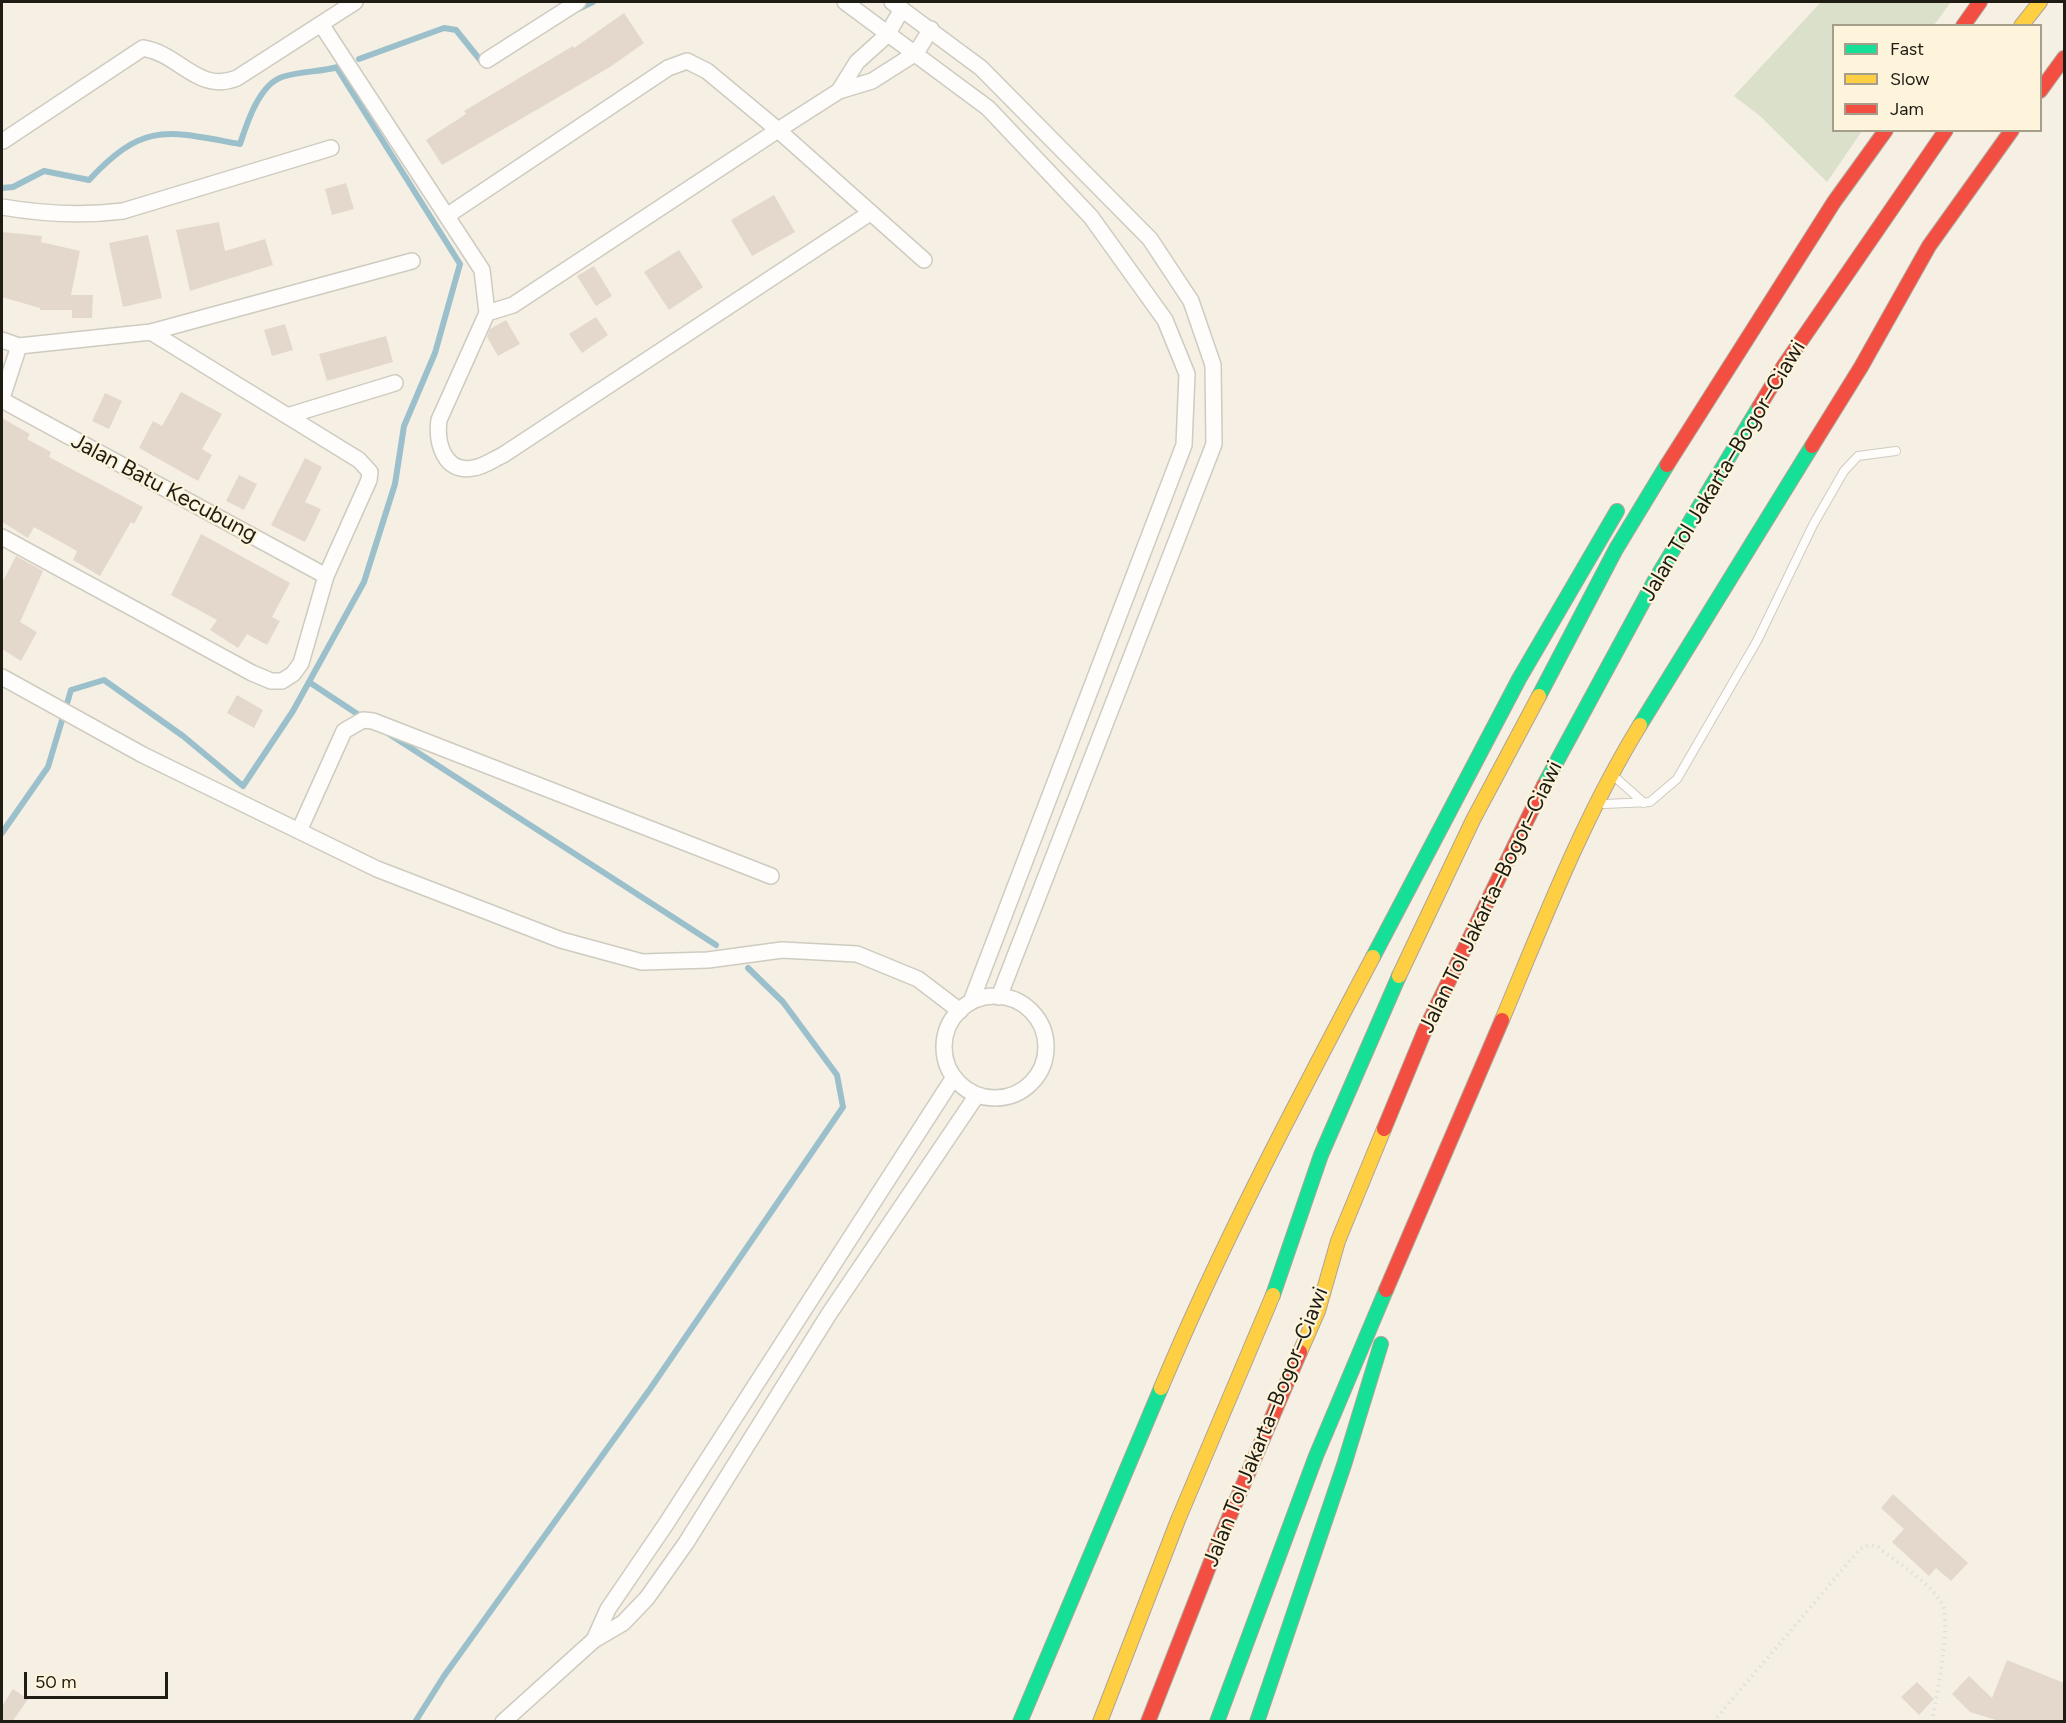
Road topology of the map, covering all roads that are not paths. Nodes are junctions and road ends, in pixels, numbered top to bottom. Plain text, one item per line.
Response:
1 (355, 2) edge
2 (578, 2) edge
3 (845, 2) edge
4 (1980, 2) edge
5 (2040, 2) edge
6 (897, 5) edge
7 (321, 24) junction
8 (1964, 24) edge
9 (2023, 24) edge
10 (931, 29) junction
11 (887, 35) junction
12 (916, 53) junction
13 (2064, 58) edge
14 (487, 60) dead end
15 (2042, 88) edge
16 (839, 91) junction
17 (778, 130) junction
18 (1885, 132) edge
19 (1945, 132) edge
20 (2011, 132) edge
21 (3, 141) dead end
22 (331, 148) dead end
23 (1834, 202) junction
24 (2, 207) edge
25 (870, 213) junction
26 (448, 215) junction
27 (924, 260) dead end
28 (412, 261) dead end
29 (487, 313) junction
30 (150, 332) junction
31 (2, 340) edge
32 (19, 346) junction
33 (1711, 368) dead end
34 (395, 383) dead end
35 (2, 399) edge
36 (287, 416) junction
37 (1896, 451) dead end
38 (1624, 498) dead end
39 (1154, 526) junction
40 (1179, 536) junction
41 (2, 537) edge
42 (326, 576) junction
43 (2, 677) edge
44 (1611, 773) junction
45 (1644, 802) junction
46 (1597, 805) junction
47 (299, 831) junction
48 (771, 876) dead end
49 (999, 997) junction
50 (965, 1007) junction
51 (954, 1077) junction
52 (977, 1095) junction
53 (1399, 1263) junction
54 (594, 1640) junction
55 (503, 1722) edge
56 (1020, 1722) edge
57 (1100, 1722) edge
58 (1148, 1722) edge
59 (1217, 1722) edge
60 (1257, 1722) edge

1 - 7 street
2 - 14 street
3 - 11 street
4 - 8 highway
5 - 9 highway
6 - 10 street
6 - 11 street
7 - 21 street
7 - 26 street
10 - 12 street
10 - 40 street
11 - 12 street
11 - 16 street
12 - 16 street
12 - 39 street
13 - 15 highway
16 - 17 street
17 - 25 street
17 - 26 street
17 - 29 street
18 - 23 highway, Jalan Tol Jakarta–Bogor–Ciawi
19 - 58 highway, Jalan Tol Jakarta–Bogor–Ciawi
20 - 44 highway
22 - 24 street
23 - 33 highway
23 - 57 highway, Jalan Tol Jakarta–Bogor–Ciawi
25 - 27 street
25 - 29 street
26 - 29 street
28 - 30 street
30 - 32 street
30 - 36 street
31 - 32 street
32 - 35 street
34 - 36 street
35 - 42 street, Jalan Batu Kecubung
36 - 42 street
37 - 45 lane
38 - 56 highway
39 - 40 street
39 - 50 street
40 - 49 street
41 - 42 street
43 - 47 street
44 - 45 lane
44 - 46 highway
45 - 46 lane
46 - 53 highway
47 - 48 street
47 - 50 street
49 - 50 street
49 - 52 street
50 - 51 street
51 - 52 street
51 - 54 street
52 - 54 street
53 - 59 highway
53 - 60 highway
54 - 55 street

